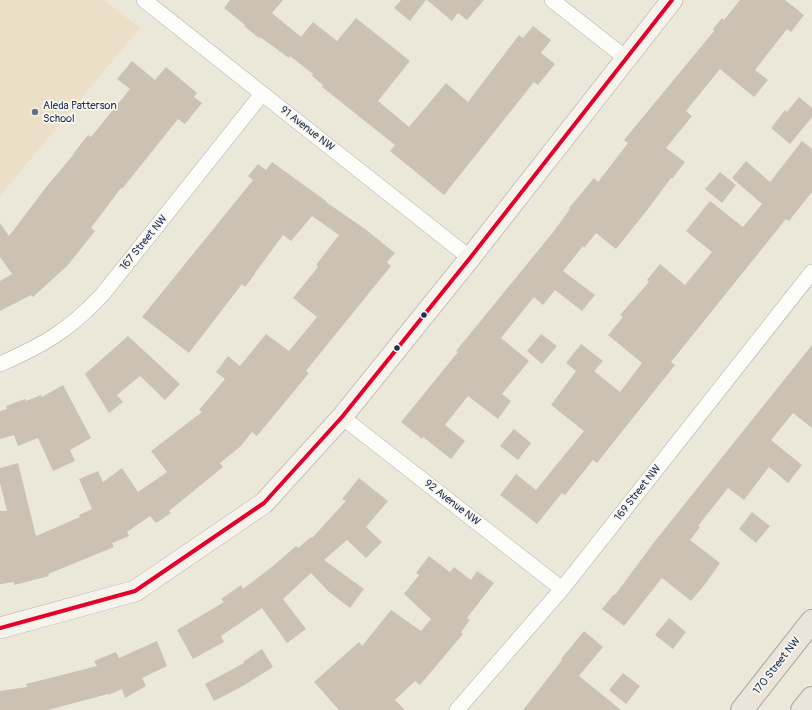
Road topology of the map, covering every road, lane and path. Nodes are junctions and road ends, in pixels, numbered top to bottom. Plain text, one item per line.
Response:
1 (144, 0) edge
2 (552, 0) edge
3 (672, 0) edge
4 (627, 59) junction
5 (262, 94) junction
6 (470, 258) junction
7 (812, 272) edge
8 (0, 364) edge
9 (342, 417) junction
10 (562, 589) junction
11 (812, 622) edge
12 (0, 628) edge
13 (812, 698) edge
14 (457, 710) edge
15 (742, 710) edge
16 (802, 710) edge

1 - 5 street, 91 Avenue NW
2 - 4 street
3 - 4 street
4 - 6 street
5 - 6 street, 91 Avenue NW
5 - 8 street, 167 Street NW
6 - 9 street
7 - 10 street, 169 Street NW
9 - 10 street, 92 Avenue NW
9 - 12 street
10 - 14 street, 169 Street NW
11 - 15 main road, 170 Street NW
13 - 16 main road

